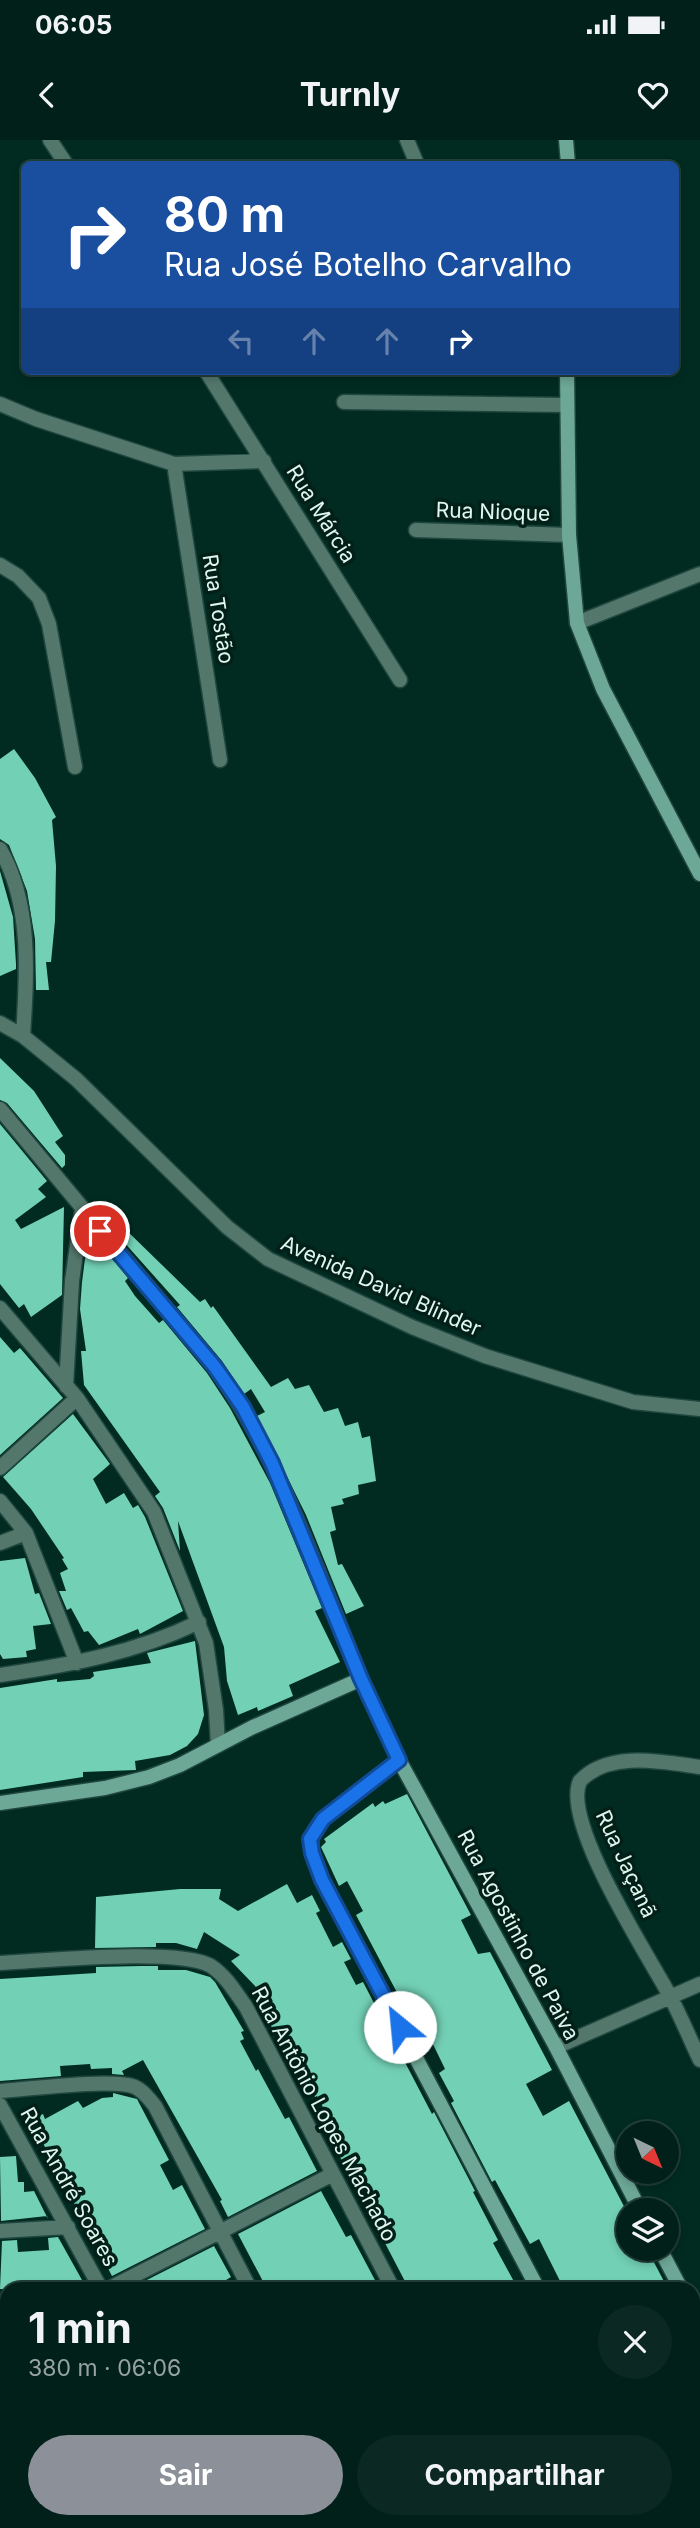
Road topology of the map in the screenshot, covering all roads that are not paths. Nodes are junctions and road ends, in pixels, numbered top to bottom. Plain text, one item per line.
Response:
1 (50, 140) edge
2 (407, 140) edge
3 (566, 140) edge
4 (64, 161) edge
5 (416, 161) edge
6 (568, 161) edge
7 (209, 375) edge
8 (567, 375) edge
9 (344, 402) dead end
10 (0, 404) edge
11 (566, 405) junction
12 (264, 461) junction
13 (174, 464) junction
14 (416, 530) dead end
15 (569, 535) junction
16 (0, 565) edge
17 (700, 574) edge
18 (577, 623) junction
19 (400, 680) dead end
20 (220, 760) dead end
21 (75, 767) dead end
22 (0, 849) edge
23 (700, 874) edge
24 (0, 1023) edge
25 (23, 1036) junction
26 (0, 1109) edge
27 (82, 1210) junction
28 (0, 1308) edge
29 (66, 1386) junction
30 (77, 1398) junction
31 (700, 1409) edge
32 (0, 1468) edge
33 (0, 1501) edge
34 (26, 1533) junction
35 (0, 1543) edge
36 (200, 1622) junction
37 (77, 1664) junction
38 (0, 1675) edge
39 (361, 1679) junction
40 (218, 1745) junction
41 (399, 1760) junction
42 (700, 1767) edge
43 (0, 1803) edge
44 (0, 1963) edge
45 (700, 1984) edge
46 (672, 1998) junction
47 (556, 2047) junction
48 (700, 2060) edge
49 (0, 2091) edge
50 (0, 2105) edge
51 (333, 2174) junction
52 (634, 2198) edge
53 (68, 2227) junction
54 (0, 2231) edge
55 (220, 2231) junction
56 (666, 2261) edge
57 (97, 2282) edge
58 (122, 2282) edge
59 (246, 2282) edge
60 (389, 2282) edge
61 (534, 2282) edge
62 (677, 2282) edge

1 - 4 street
2 - 5 street
3 - 6 main road
7 - 12 street, Rua Márcia
8 - 11 main road
9 - 11 street
10 - 13 street
11 - 15 main road
12 - 13 street
12 - 19 street, Rua Márcia
13 - 20 street, Rua Tostão
14 - 15 street, Rua Nioque
15 - 18 main road
16 - 21 street
17 - 18 street
18 - 23 main road
22 - 25 street
24 - 25 street, Avenida David Blinder
25 - 31 street, Avenida David Blinder
26 - 27 street
27 - 29 street
27 - 39 street
28 - 29 street
29 - 30 street
30 - 32 street
30 - 36 street
33 - 34 street
34 - 35 street
34 - 37 street
36 - 37 street
36 - 40 street
37 - 38 street
39 - 40 main road
39 - 41 main road, Rua Agostinho de Paiva
40 - 43 main road
41 - 47 main road, Rua Agostinho de Paiva
41 - 61 main road
42 - 46 street, Rua Jaçanã
44 - 51 street, Rua Antônio Lopes Machado
45 - 46 street
46 - 47 street
46 - 48 street, Rua Jaçanã
47 - 52 main road, Rua Agostinho de Paiva
49 - 55 street
50 - 53 street, Rua André Soares
51 - 55 street
51 - 60 street, Rua Antônio Lopes Machado
53 - 54 street
53 - 57 street, Rua André Soares
55 - 58 street
55 - 59 street
56 - 62 main road

